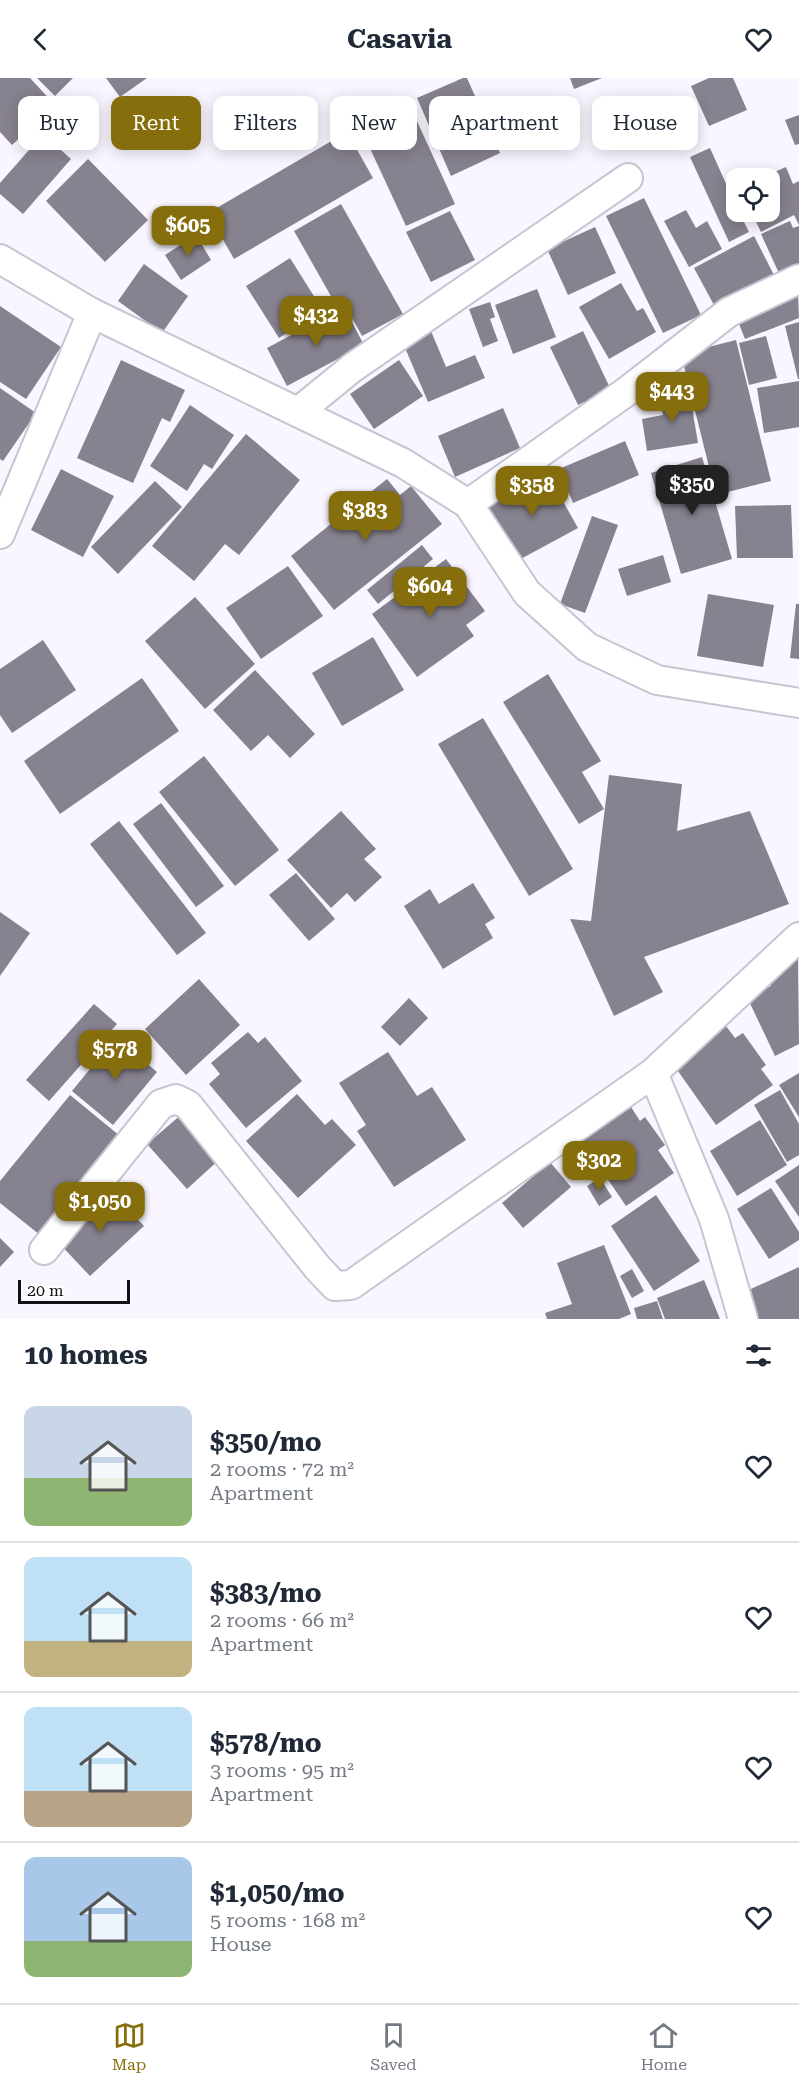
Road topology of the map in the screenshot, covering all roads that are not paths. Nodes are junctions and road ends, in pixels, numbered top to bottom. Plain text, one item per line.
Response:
1 (628, 178) dead end
2 (0, 260) edge
3 (799, 279) edge
4 (92, 313) junction
5 (298, 412) junction
6 (468, 504) junction
7 (0, 534) edge
8 (799, 703) edge
9 (799, 937) edge
10 (652, 1073) junction
11 (44, 1250) dead end
12 (743, 1319) edge

1 - 5 street
2 - 4 street
3 - 6 street
4 - 5 street
4 - 7 street
5 - 6 street
6 - 8 street
9 - 10 street
10 - 11 street
10 - 12 street

